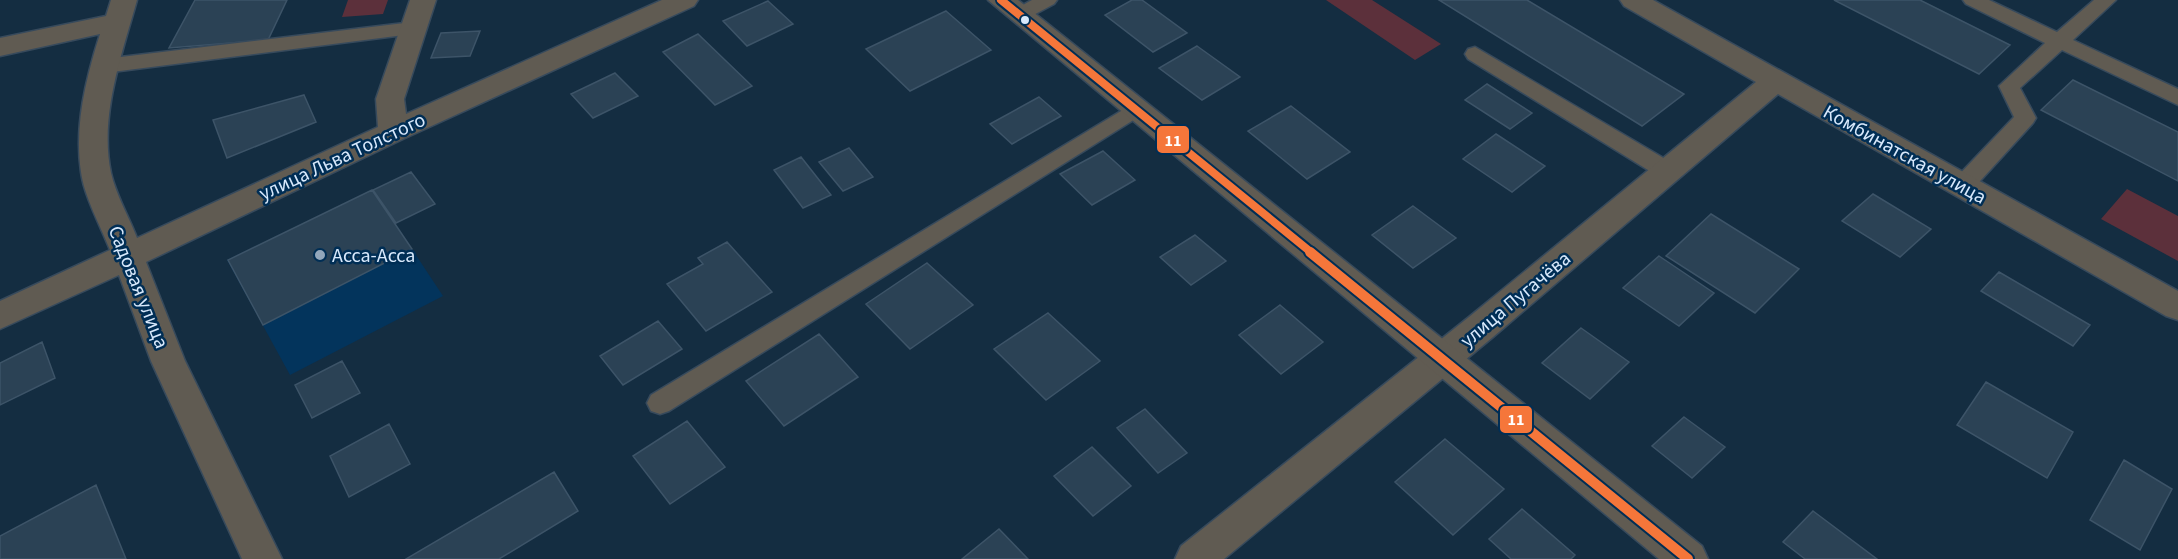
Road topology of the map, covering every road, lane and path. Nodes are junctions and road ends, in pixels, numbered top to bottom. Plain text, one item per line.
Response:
1 (423, 0) edge
2 (685, 0) edge
3 (1633, 0) edge
4 (1973, 0) edge
5 (2106, 0) edge
6 (1022, 5) edge
7 (120, 11) edge
8 (412, 28) junction
9 (2061, 42) junction
10 (0, 47) edge
11 (1475, 54) dead end
12 (104, 66) junction
13 (1776, 81) junction
14 (2178, 98) edge
15 (1136, 109) junction
16 (393, 132) junction
17 (1668, 172) junction
18 (1962, 186) junction
19 (128, 256) junction
20 (2178, 307) edge
21 (0, 316) edge
22 (1441, 360) junction
23 (660, 403) dead end
24 (262, 559) edge
25 (1195, 559) edge
26 (1688, 559) edge

1 - 8 street
2 - 16 street, улица Льва Толстого
3 - 13 street, Комбинатская улица
4 - 9 lane
5 - 9 lane
6 - 15 street
7 - 10 street
7 - 12 street, Садовая улица
8 - 12 lane
8 - 16 street
9 - 14 lane
9 - 18 lane
11 - 17 lane
12 - 19 street, Садовая улица
13 - 17 street, улица Пугачёва
13 - 18 street, Комбинатская улица
15 - 22 street
15 - 23 lane
16 - 19 street, улица Льва Толстого
17 - 22 street, улица Пугачёва
18 - 20 street, Комбинатская улица
19 - 21 street, улица Льва Толстого
19 - 24 street, Садовая улица
22 - 25 street, улица Пугачёва
22 - 26 street

